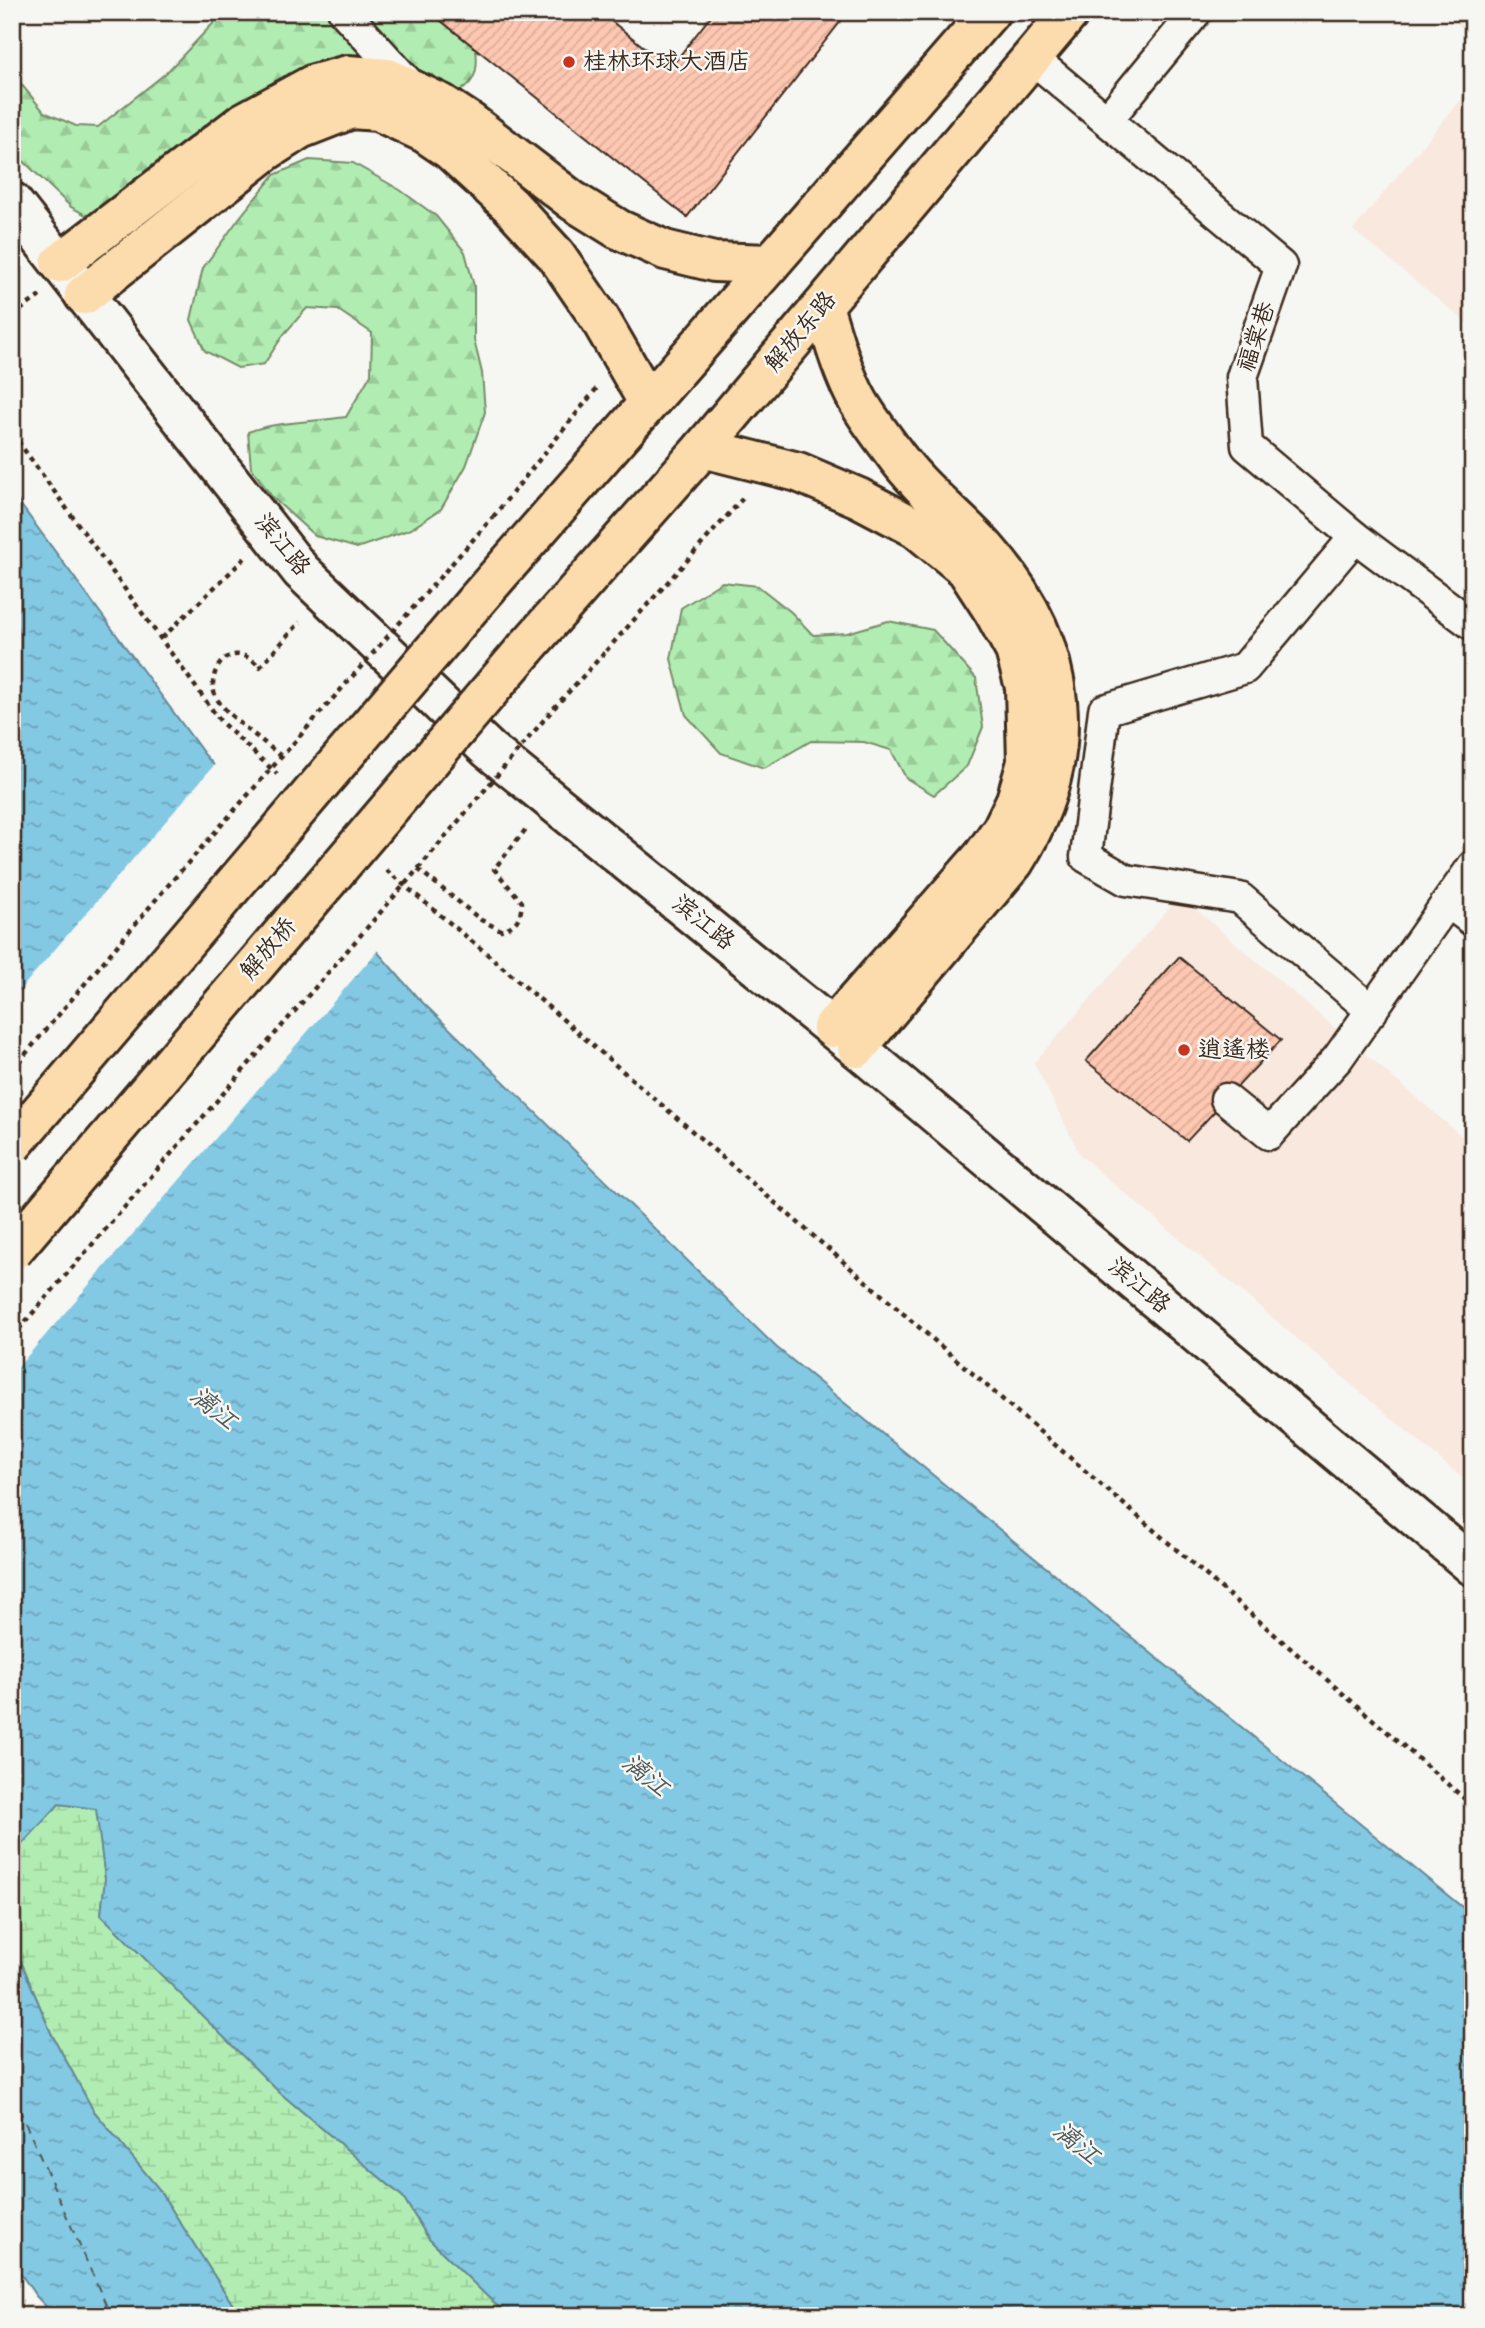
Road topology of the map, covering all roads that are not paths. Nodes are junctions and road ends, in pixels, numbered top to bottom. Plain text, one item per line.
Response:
1 (344, 12) edge
2 (990, 12) edge
3 (1070, 12) edge
4 (1196, 12) edge
5 (1032, 58) junction
6 (415, 90) junction
7 (1107, 120) junction
8 (12, 202) edge
9 (60, 263) junction
10 (770, 264) junction
11 (84, 295) junction
12 (823, 306) junction
13 (648, 402) junction
14 (702, 448) junction
15 (1355, 537) junction
16 (1473, 625) edge
17 (526, 648) joint
18 (1473, 866) edge
19 (1372, 1011) junction
20 (844, 1038) junction
21 (1226, 1099) dead end
22 (12, 1145) edge
23 (12, 1251) edge
24 (1473, 1566) edge

1 - 6 street
2 - 10 main road
3 - 5 main road, 解放东路
4 - 7 street
5 - 7 street, 福棠巷
5 - 12 main road, 解放东路
6 - 9 main road
6 - 10 main road
7 - 15 street, 福棠巷
8 - 9 main road, 滨江路
9 - 11 main road, 滨江路
10 - 13 main road
11 - 13 main road
11 - 20 main road, 滨江路
12 - 14 main road, 解放东路
12 - 20 main road
13 - 22 main road, bridge
14 - 17 main road, 解放东路
14 - 20 main road
15 - 16 street, 福棠巷
15 - 19 street
17 - 23 main road, 解放桥, bridge
18 - 19 street
19 - 21 street
20 - 24 main road, 滨江路

